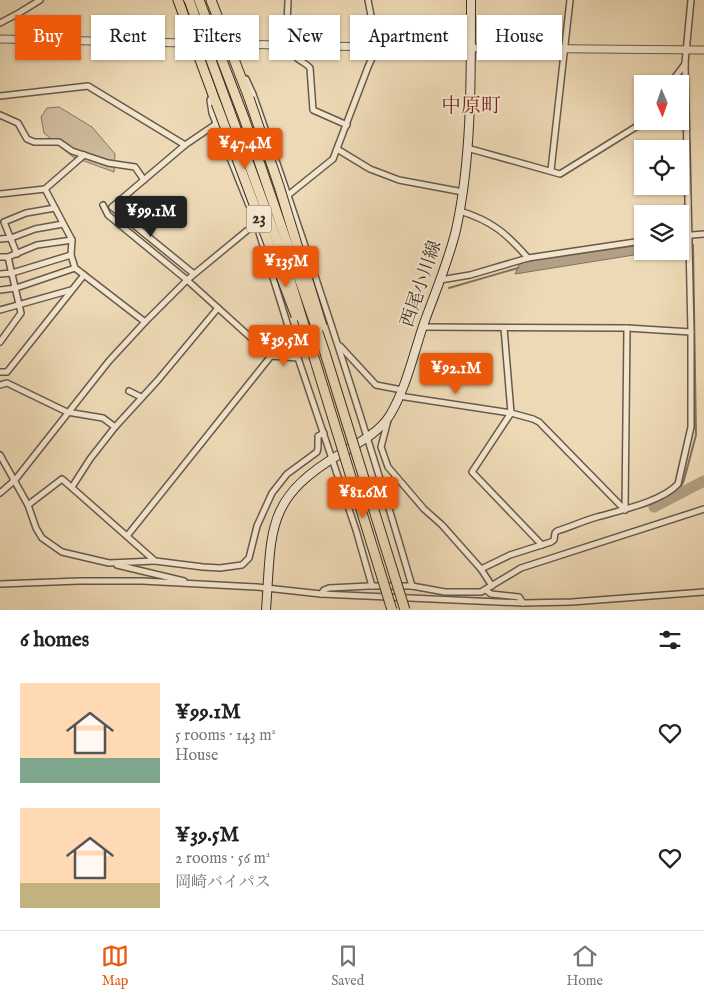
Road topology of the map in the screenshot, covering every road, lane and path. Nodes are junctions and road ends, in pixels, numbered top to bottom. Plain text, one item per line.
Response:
1 (40, 0) edge
2 (174, 0) edge
3 (179, 0) edge
4 (189, 0) edge
5 (199, 0) edge
6 (211, 0) edge
7 (288, 0) edge
8 (368, 0) edge
9 (471, 0) edge
10 (570, 0) edge
11 (692, 0) edge
12 (181, 15) edge
13 (184, 15) edge
14 (217, 15) edge
15 (288, 15) edge
16 (371, 15) edge
17 (0, 22) edge
18 (0, 39) edge
19 (175, 42) edge
20 (467, 48) edge
21 (471, 48) junction
22 (687, 49) junction
23 (564, 50) junction
24 (704, 50) edge
25 (201, 60) edge
26 (234, 60) edge
27 (299, 60) edge
28 (371, 60) edge
29 (685, 63) junction
30 (237, 67) junction
31 (676, 75) edge
32 (213, 92) junction
33 (0, 96) edge
34 (0, 115) edge
35 (216, 124) junction
36 (347, 125) junction
37 (634, 129) edge
38 (186, 145) junction
39 (467, 148) junction
40 (338, 149) junction
41 (84, 155) junction
42 (551, 170) junction
43 (144, 180) junction
44 (45, 189) junction
45 (463, 192) junction
46 (0, 194) edge
47 (288, 195) junction
48 (103, 205) dead end
49 (688, 205) edge
50 (55, 208) junction
51 (460, 211) junction
52 (256, 223) junction
53 (63, 224) junction
54 (704, 234) edge
55 (689, 235) joint
56 (11, 238) junction
57 (0, 239) edge
58 (72, 240) junction
59 (634, 242) edge
60 (17, 254) junction
61 (71, 255) junction
62 (0, 257) edge
63 (8, 257) junction
64 (528, 258) junction
65 (74, 268) junction
66 (12, 273) junction
67 (0, 274) edge
68 (194, 274) junction
69 (84, 275) junction
70 (187, 280) junction
71 (440, 280) junction
72 (16, 288) junction
73 (0, 290) edge
74 (72, 290) junction
75 (20, 304) junction
76 (218, 308) junction
77 (0, 310) edge
78 (145, 322) junction
79 (423, 327) junction
80 (504, 328) junction
81 (627, 328) junction
82 (691, 332) junction
83 (307, 333) junction
84 (0, 342) edge
85 (338, 344) junction
86 (325, 353) junction
87 (271, 356) junction
88 (298, 358) junction
89 (0, 372) edge
90 (0, 385) edge
91 (129, 391) dead end
92 (401, 393) junction
93 (141, 397) junction
94 (68, 412) junction
95 (511, 413) junction
96 (388, 418) junction
97 (115, 427) junction
98 (324, 433) junction
99 (367, 438) junction
100 (0, 455) edge
101 (333, 458) junction
102 (15, 480) junction
103 (72, 488) junction
104 (0, 493) edge
105 (28, 505) junction
106 (704, 509) edge
107 (624, 510) junction
108 (127, 536) junction
109 (542, 545) junction
110 (155, 561) junction
111 (109, 563) junction
112 (481, 569) junction
113 (0, 584) edge
114 (196, 584) junction
115 (372, 586) junction
116 (412, 586) junction
117 (492, 586) junction
118 (268, 590) junction
119 (486, 590) junction
120 (704, 592) edge
121 (321, 594) junction
122 (523, 603) junction
123 (266, 610) edge
124 (392, 610) edge
125 (405, 610) edge

1 - 17 street
2 - 12 street
3 - 13 highway, 23
4 - 83 highway, 23, bridge
5 - 86 highway, 23, bridge
6 - 14 highway, 23
7 - 15 street
8 - 16 street
9 - 21 main road, 西尾小川線
10 - 23 street
11 - 22 street
18 - 19 street
20 - 21 street
21 - 23 street
21 - 39 main road, 西尾小川線
22 - 23 street
22 - 24 street
22 - 29 street
23 - 42 street
25 - 32 highway, 23
26 - 30 highway, 23
27 - 36 street
28 - 36 street
29 - 31 street
29 - 49 street
30 - 47 street
30 - 86 highway, 23, bridge
32 - 35 street
32 - 83 highway, 23, bridge
33 - 38 street
34 - 41 street
35 - 38 street
35 - 52 street
36 - 40 street
37 - 42 street
38 - 43 street
39 - 42 street
39 - 45 main road, 西尾小川線
40 - 45 street
40 - 47 street
41 - 43 street
41 - 44 street
43 - 68 street
44 - 46 street
44 - 50 street
45 - 51 main road, 西尾小川線
47 - 52 street
47 - 85 street
48 - 70 street
50 - 53 street
50 - 56 street
51 - 64 street
51 - 71 main road, 西尾小川線
52 - 68 street
52 - 88 street
53 - 56 street
53 - 58 street
54 - 55 street
55 - 82 street
56 - 57 street
56 - 60 street
58 - 60 street
58 - 61 street
59 - 64 street
60 - 63 street
61 - 65 street
61 - 66 street
62 - 63 street
63 - 66 street
64 - 71 street
65 - 69 street
65 - 72 street
66 - 67 street
66 - 72 street
68 - 70 street
69 - 74 street
69 - 78 street
70 - 76 street
70 - 78 street
71 - 79 main road, 西尾小川線
72 - 73 street
72 - 75 street
74 - 75 street
74 - 89 street
75 - 77 street
75 - 84 street
76 - 87 street
76 - 93 street
78 - 94 street
79 - 80 street
79 - 92 main road, 西尾小川線
80 - 81 street
80 - 95 street
81 - 82 street
81 - 107 street
82 - 107 street
83 - 124 highway, 23, bridge
85 - 92 street
85 - 99 street
86 - 125 highway, 23, bridge
87 - 88 street
87 - 108 street
88 - 98 street
90 - 94 street
91 - 93 street
92 - 95 street
92 - 96 main road, 西尾小川線
93 - 97 street
94 - 97 street
94 - 102 street
95 - 107 street
95 - 109 street
96 - 99 main road, 西尾小川線
96 - 112 street
97 - 103 street
98 - 101 street
98 - 110 street
99 - 101 main road, 西尾小川線
99 - 116 street
100 - 102 street
101 - 115 street
101 - 118 main road, 西尾小川線
102 - 104 street
102 - 105 street
103 - 105 street
103 - 108 street
105 - 111 street
106 - 117 street
107 - 109 street
108 - 110 street
109 - 112 street
110 - 111 street
111 - 114 street
112 - 117 street
113 - 114 street
114 - 118 street
115 - 116 street
115 - 121 street
116 - 119 street
117 - 119 street
118 - 121 street
118 - 123 main road, 西尾小川線
119 - 122 street
120 - 122 street
121 - 122 street

